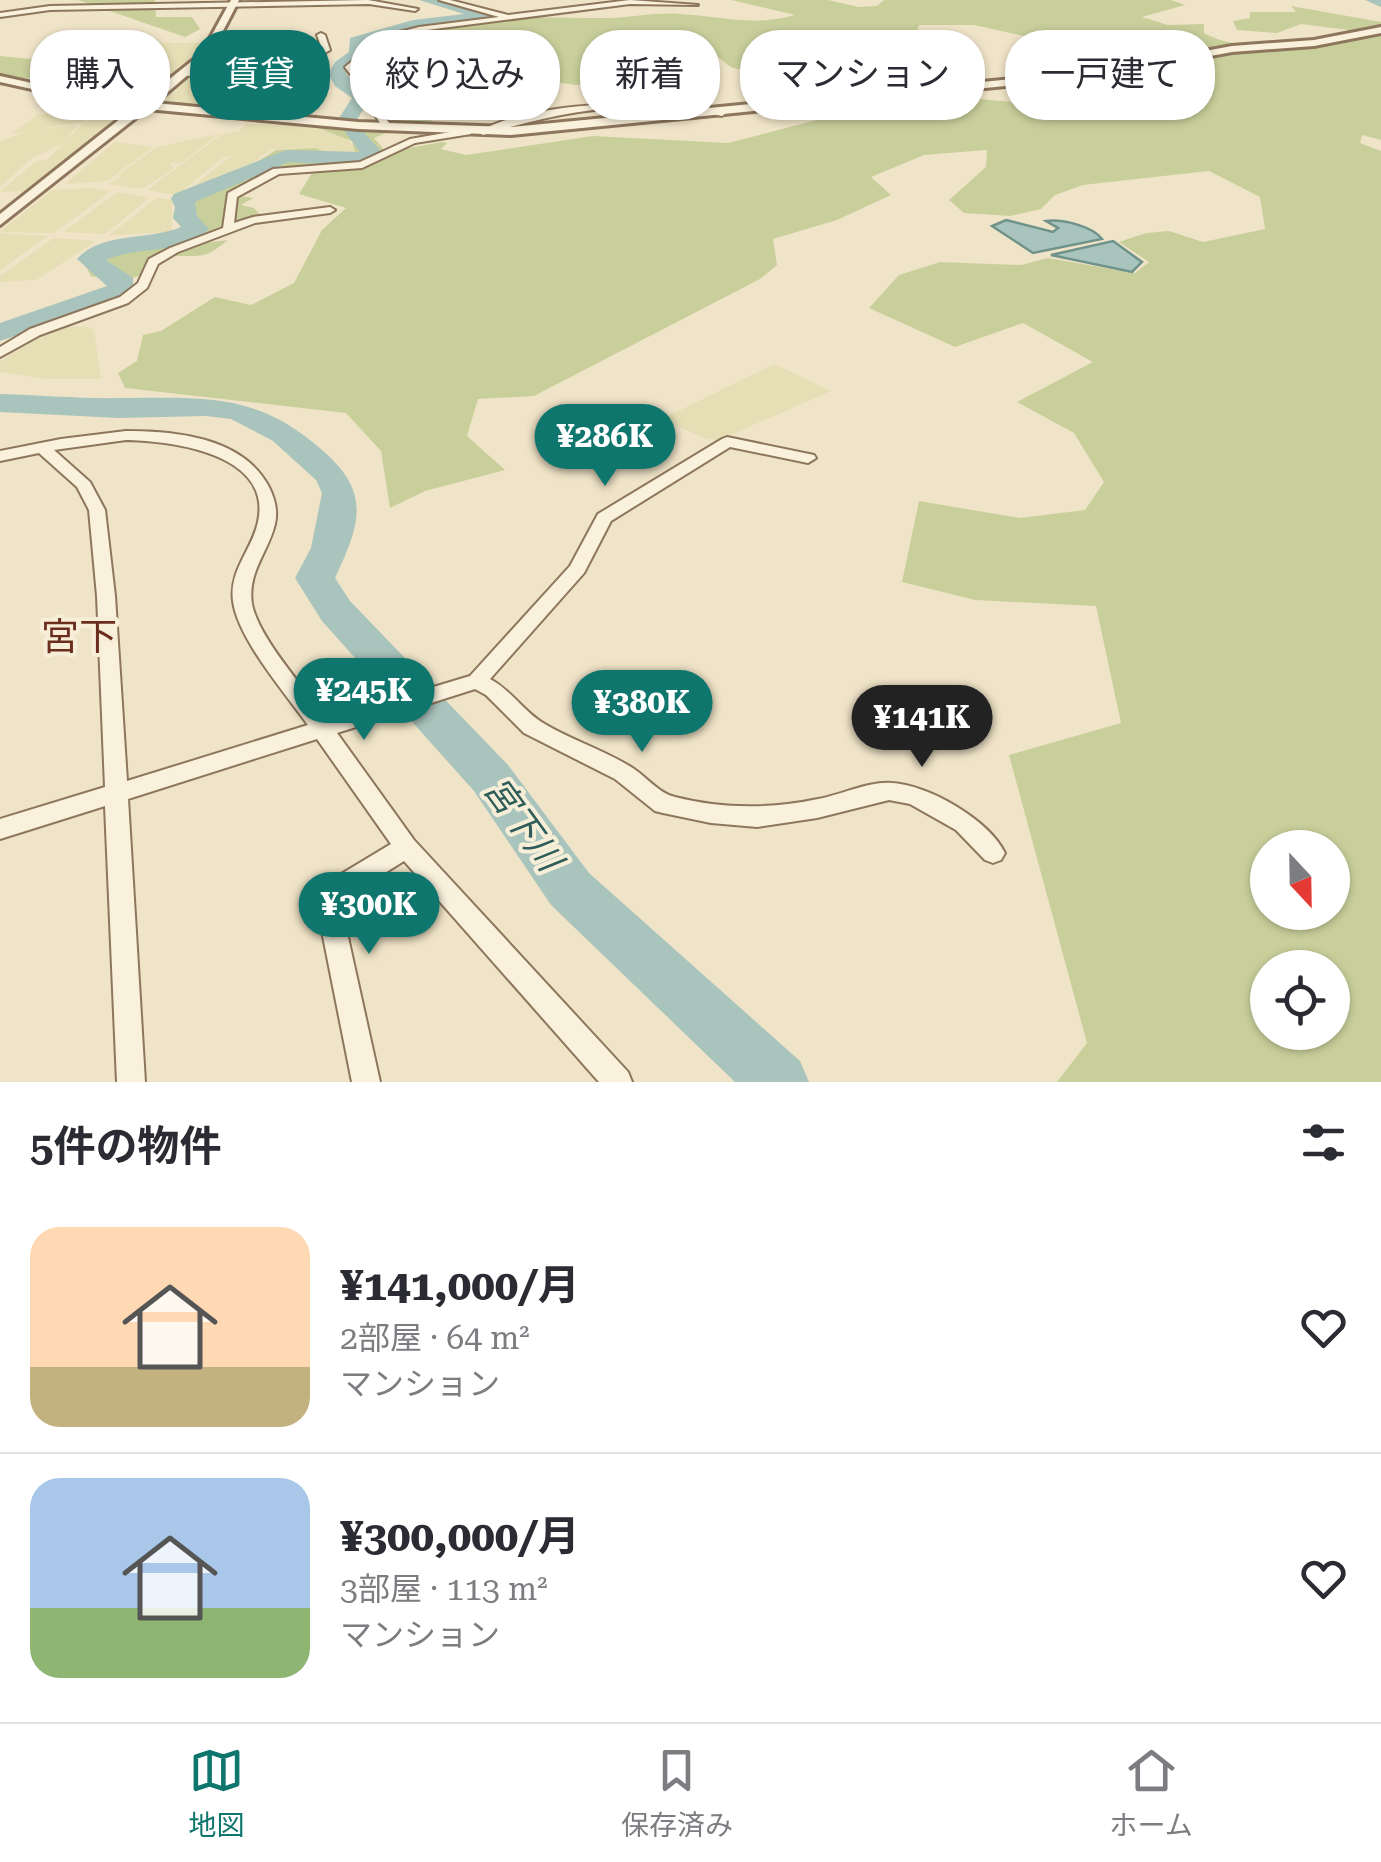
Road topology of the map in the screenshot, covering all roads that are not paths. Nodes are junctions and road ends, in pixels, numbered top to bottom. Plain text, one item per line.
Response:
1 (442, 0) edge
2 (630, 1) edge
3 (232, 3) edge
4 (695, 5) dead end
5 (414, 9) dead end
6 (0, 16) edge
7 (505, 16) junction
8 (435, 28) junction
9 (432, 30) edge
10 (1381, 30) edge
11 (185, 74) junction
12 (190, 74) edge
13 (0, 79) edge
14 (30, 81) edge
15 (170, 86) edge
16 (170, 106) edge
17 (128, 120) edge
18 (392, 127) junction
19 (468, 132) junction
20 (413, 141) junction
21 (330, 210) dead end
22 (0, 221) edge
23 (228, 227) junction
24 (0, 353) edge
25 (42, 448) junction
26 (0, 456) edge
27 (808, 458) dead end
28 (468, 684) junction
29 (324, 729) junction
30 (117, 792) junction
31 (0, 829) edge
32 (406, 847) junction
33 (993, 853) dead end
34 (131, 1082) edge
35 (366, 1082) edge
36 (618, 1082) edge

1 - 7 street
2 - 4 street
2 - 7 street
3 - 5 street
3 - 6 street
3 - 11 street
7 - 8 street
8 - 9 street
8 - 18 street
10 - 19 street
11 - 12 street
11 - 15 street
13 - 14 street
16 - 18 street
17 - 22 street
18 - 19 street
18 - 20 street
19 - 20 street
20 - 23 street
21 - 23 street
23 - 24 street
25 - 26 street
25 - 29 street
25 - 30 street
27 - 28 street
28 - 29 street
28 - 33 street
29 - 30 street
29 - 32 street
30 - 31 street
30 - 34 street
32 - 35 street
32 - 36 street

